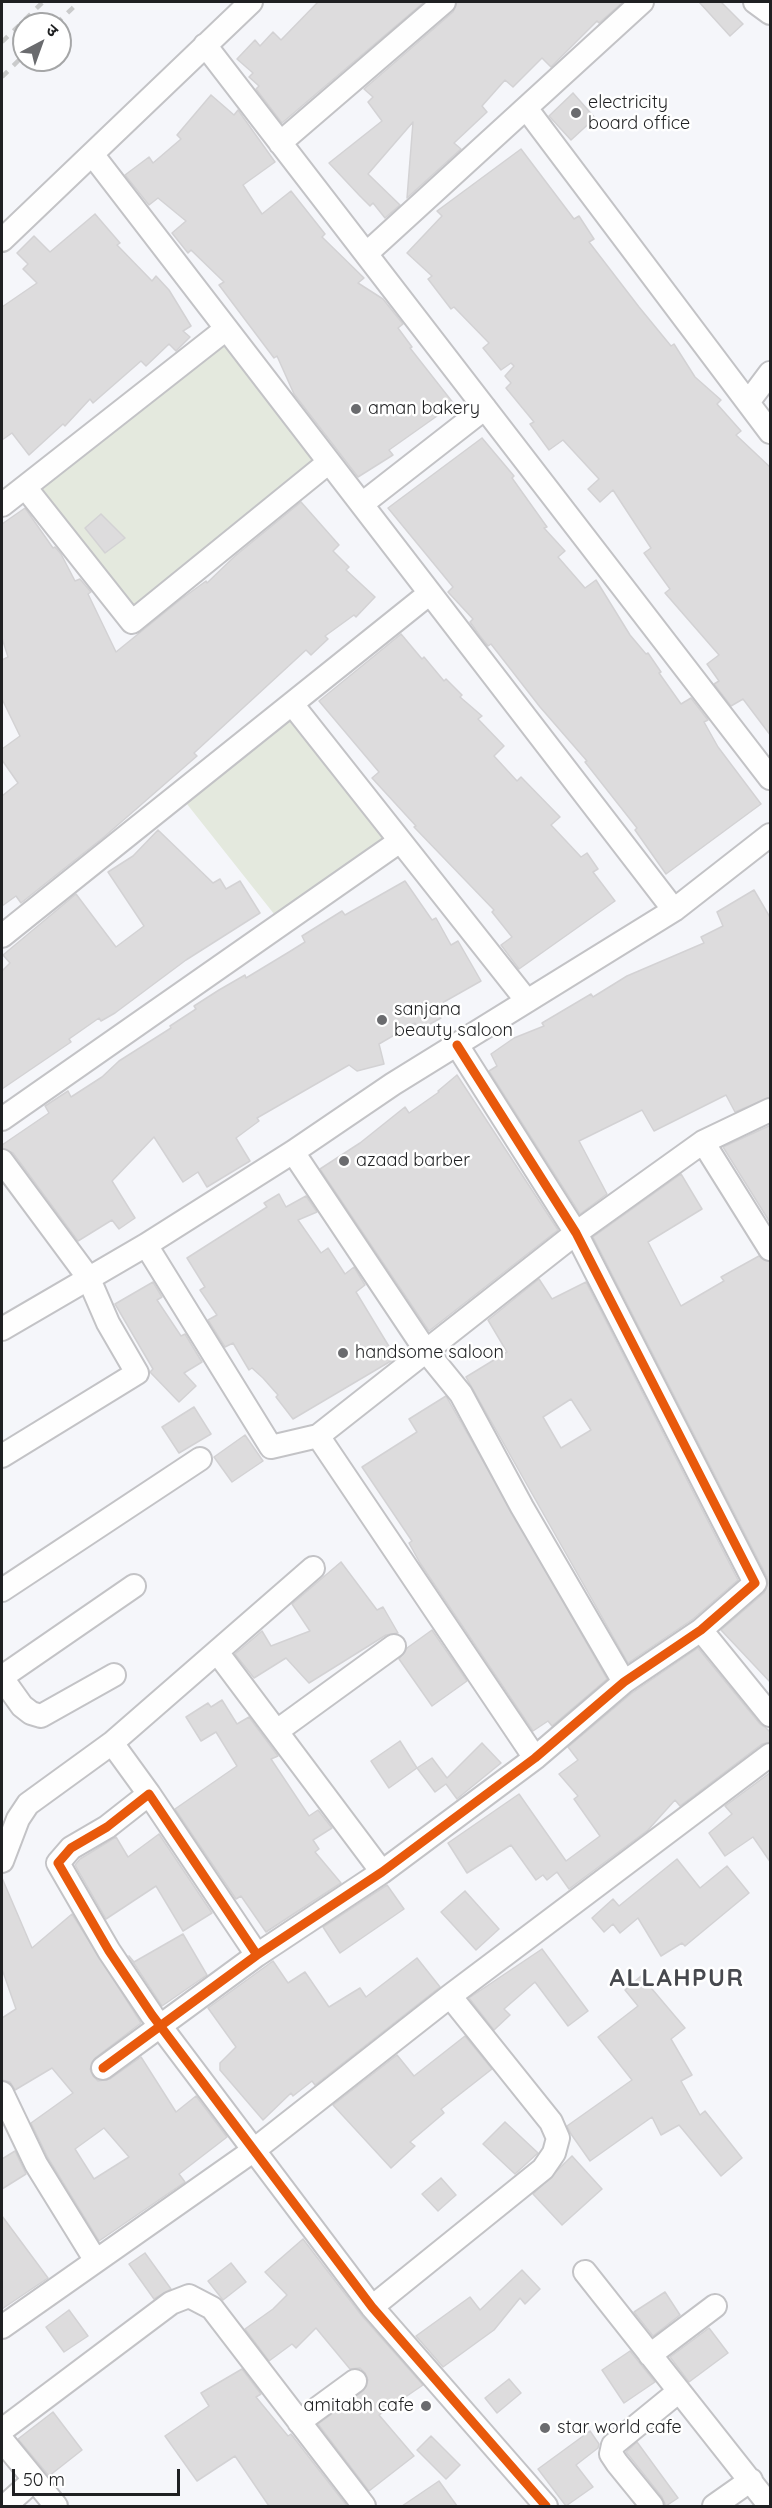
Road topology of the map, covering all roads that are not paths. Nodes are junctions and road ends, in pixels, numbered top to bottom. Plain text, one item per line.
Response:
1 (251, 2) edge
2 (444, 2) edge
3 (642, 2) edge
4 (755, 2) edge
5 (771, 14) edge
6 (205, 45) junction
7 (526, 108) junction
8 (280, 143) junction
9 (92, 154) junction
10 (2, 240) edge
11 (366, 254) junction
12 (226, 329) junction
13 (771, 373) edge
14 (749, 401) junction
15 (485, 408) junction
16 (771, 432) edge
17 (329, 462) junction
18 (25, 487) junction
19 (362, 504) junction
20 (2, 505) edge
21 (430, 593) junction
22 (292, 704) junction
23 (771, 778) edge
24 (771, 835) edge
25 (400, 841) junction
26 (674, 910) junction
27 (2, 936) edge
28 (527, 1001) junction
29 (457, 1045) junction
30 (771, 1110) edge
31 (2, 1119) edge
32 (703, 1142) junction
33 (293, 1152) junction
34 (2, 1161) edge
35 (576, 1233) junction
36 (146, 1245) junction
37 (771, 1249) edge
38 (88, 1276) junction
39 (2, 1329) edge
40 (426, 1351) junction
41 (318, 1436) junction
42 (2, 1456) edge
43 (200, 1459) dead end
44 (313, 1568) dead end
45 (134, 1586) dead end
46 (2, 1590) edge
47 (701, 1630) junction
48 (394, 1646) dead end
49 (217, 1652) junction
50 (114, 1675) dead end
51 (2, 1677) edge
52 (624, 1682) junction
53 (771, 1715) edge
54 (277, 1731) junction
55 (112, 1743) junction
56 (771, 1755) edge
57 (535, 1758) junction
58 (149, 1794) junction
59 (2, 1861) edge
60 (382, 1872) junction
61 (257, 1955) junction
62 (450, 1996) junction
63 (160, 2026) junction
64 (103, 2068) dead end
65 (2, 2093) edge
66 (254, 2150) junction
67 (96, 2261) junction
68 (585, 2272) dead end
69 (716, 2306) dead end
70 (372, 2307) junction
71 (2, 2327) edge
72 (650, 2355) junction
73 (355, 2381) dead end
74 (678, 2392) junction
75 (299, 2422) junction
76 (2, 2430) edge
77 (2, 2440) edge
78 (34, 2480) junction
79 (751, 2480) junction
80 (5, 2506) edge
81 (56, 2506) edge
82 (364, 2506) edge
83 (546, 2506) edge
84 (652, 2506) edge
85 (714, 2506) edge
86 (771, 2506) edge

1 - 6 street
2 - 8 street
3 - 7 street
4 - 5 street
6 - 8 street
6 - 9 street
7 - 11 street
7 - 14 street
8 - 11 street
9 - 10 street
9 - 12 street
11 - 15 street
12 - 17 street
12 - 18 street
13 - 14 street
14 - 16 street
15 - 19 street
15 - 23 street
17 - 18 street
17 - 19 street
18 - 20 street
19 - 21 street
21 - 22 street
21 - 26 street
22 - 25 street
22 - 27 street
24 - 26 street
25 - 28 street
25 - 31 street
26 - 28 street
28 - 29 street
29 - 33 street
29 - 35 street
30 - 32 street
32 - 35 street
32 - 37 street
33 - 36 street
33 - 40 street
34 - 38 street
35 - 40 street
35 - 47 street
36 - 38 street
36 - 41 street
38 - 39 street
38 - 42 street
40 - 41 street
40 - 52 street
41 - 57 street
43 - 46 street
44 - 49 street
45 - 51 street
47 - 52 street
47 - 53 street
48 - 54 street
49 - 54 street
49 - 55 street
50 - 51 street
52 - 57 street
54 - 60 street
55 - 58 street
55 - 59 street
56 - 62 street
57 - 60 street
58 - 61 street
58 - 63 street
60 - 61 street
61 - 63 street
62 - 66 street
62 - 70 street
63 - 64 street
63 - 66 street
65 - 67 street
66 - 67 street
66 - 70 street
67 - 71 street
68 - 72 street
69 - 72 street
70 - 83 street
72 - 74 street
73 - 75 street
74 - 79 street
74 - 84 street
75 - 76 street
75 - 82 street
77 - 78 street
78 - 80 street
78 - 81 street
79 - 85 street
79 - 86 street

